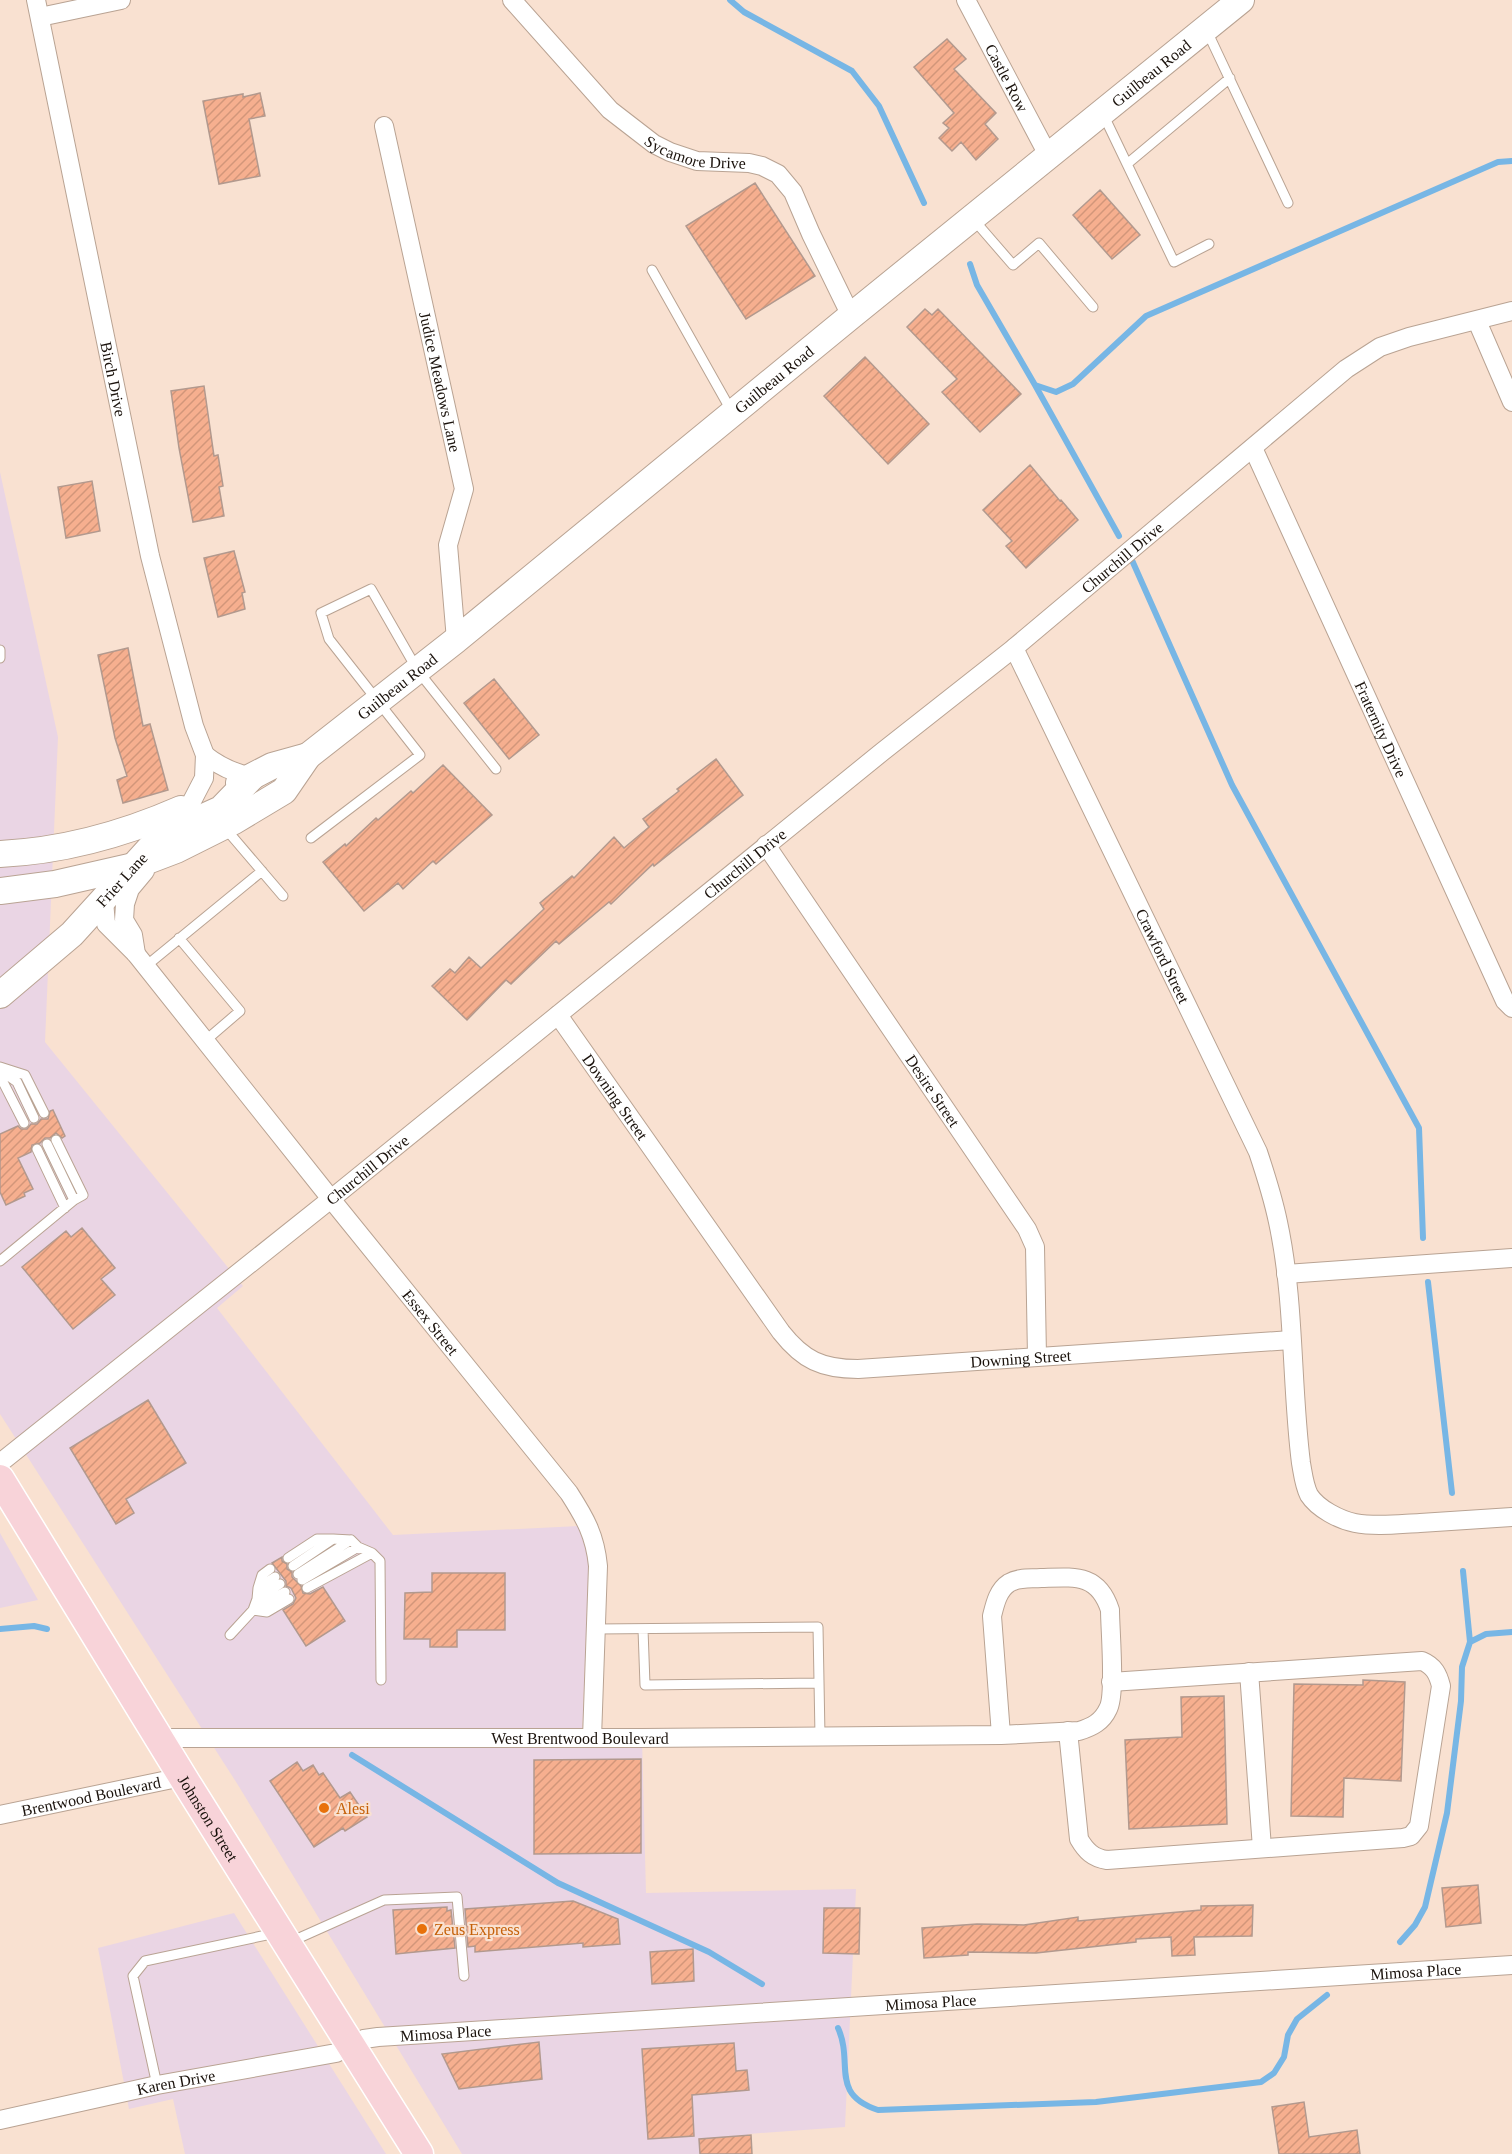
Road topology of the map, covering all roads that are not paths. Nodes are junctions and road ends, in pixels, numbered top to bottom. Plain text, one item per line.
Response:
1 (121, 0) edge
2 (512, 0) edge
3 (966, 0) edge
4 (1241, 0) edge
5 (38, 8) edge
6 (1206, 29) junction
7 (1230, 78) junction
8 (1102, 112) junction
9 (384, 126) dead end
10 (1048, 155) junction
11 (1127, 164) junction
12 (1288, 203) dead end
13 (972, 218) junction
14 (1209, 244) dead end
15 (652, 270) dead end
16 (1093, 307) dead end
17 (1512, 311) edge
18 (850, 316) junction
19 (1477, 321) junction
20 (1512, 402) edge
21 (733, 413) junction
22 (1253, 448) junction
23 (456, 640) junction
24 (1014, 648) junction
25 (0, 650) edge
26 (0, 658) edge
27 (418, 671) junction
28 (378, 701) junction
29 (205, 755) junction
30 (308, 756) junction
31 (496, 768) dead end
32 (252, 777) junction
33 (190, 805) junction
34 (224, 826) junction
35 (311, 838) dead end
36 (766, 845) junction
37 (0, 854) edge
38 (160, 856) junction
39 (134, 866) junction
40 (262, 871) junction
41 (0, 891) edge
42 (282, 896) dead end
43 (104, 901) junction
44 (179, 938) junction
45 (141, 960) junction
46 (0, 995) edge
47 (1512, 1008) edge
48 (558, 1015) junction
49 (205, 1041) junction
50 (0, 1068) edge
51 (0, 1076) edge
52 (44, 1113) dead end
53 (34, 1118) dead end
54 (24, 1123) dead end
55 (52, 1142) dead end
56 (37, 1149) dead end
57 (331, 1199) junction
58 (65, 1208) junction
59 (1512, 1258) edge
60 (0, 1261) edge
61 (1286, 1274) junction
62 (1292, 1340) junction
63 (1038, 1356) junction
64 (0, 1463) edge
65 (0, 1479) edge
66 (1512, 1517) edge
67 (355, 1544) junction
68 (372, 1553) junction
69 (298, 1573) junction
70 (280, 1584) junction
71 (257, 1599) junction
72 (253, 1610) junction
73 (597, 1629) junction
74 (643, 1629) junction
75 (230, 1635) dead end
76 (1249, 1672) junction
77 (381, 1680) dead end
78 (1112, 1682) junction
79 (818, 1683) junction
80 (1068, 1731) junction
81 (1001, 1735) junction
82 (820, 1736) junction
83 (158, 1738) junction
84 (592, 1738) junction
85 (182, 1777) junction
86 (0, 1815) edge
87 (1262, 1848) junction
88 (283, 1938) junction
89 (1512, 1965) edge
90 (464, 1976) dead end
91 (351, 2045) junction
92 (157, 2085) junction
93 (0, 2120) edge
94 (419, 2154) edge

1 - 5 street
2 - 18 street, Sycamore Drive
3 - 10 street, Castle Row
4 - 6 street, Guilbeau Road
5 - 29 street, Birch Drive
6 - 7 lane
6 - 8 street, Guilbeau Road
7 - 11 lane
7 - 12 lane
8 - 10 street, Guilbeau Road
8 - 11 lane
9 - 23 street, Judice Meadows Lane
10 - 13 street, Guilbeau Road
11 - 14 lane
13 - 16 lane
13 - 18 street, Guilbeau Road
15 - 21 lane
17 - 19 street, Churchill Drive
18 - 21 street, Guilbeau Road
19 - 20 street
19 - 22 street, Churchill Drive
21 - 23 street, Guilbeau Road
22 - 24 street, Churchill Drive
22 - 47 street, Fraternity Drive
23 - 27 street, Guilbeau Road
24 - 36 street, Churchill Drive
24 - 61 street, Crawford Street
25 - 26 lane
27 - 28 street, Guilbeau Road
27 - 28 lane
27 - 31 lane
28 - 30 street, Guilbeau Road
28 - 35 lane
29 - 32 street
29 - 33 street, Birch Drive
30 - 32 street, Guilbeau Road
30 - 34 street, Guilbeau Road
32 - 33 street, Guilbeau Road
32 - 39 street, Frier Lane
33 - 37 street, Guilbeau Road
34 - 38 street, Guilbeau Road
34 - 40 lane
36 - 48 street, Churchill Drive
36 - 63 street, Desire Street
38 - 39 street, Guilbeau Road
38 - 45 street, Essex Street
39 - 41 street, Guilbeau Road
39 - 43 street, Frier Lane
40 - 42 lane
40 - 44 lane
43 - 45 street, Essex Street
43 - 46 street, Frier Lane
44 - 45 lane
44 - 49 lane
45 - 49 street, Essex Street
48 - 57 street, Churchill Drive
48 - 63 street, Downing Street
49 - 57 street, Essex Street
50 - 52 lane
50 - 53 lane
51 - 54 lane
55 - 58 lane
56 - 58 lane
57 - 64 street, Churchill Drive
57 - 73 street, Essex Street
58 - 60 lane
59 - 61 street
61 - 62 street, Crawford Street
62 - 63 street, Downing Street
62 - 66 street
65 - 83 main road, Johnston Street
67 - 68 lane
67 - 69 lane
67 - 69 lane
68 - 69 lane
68 - 77 lane
70 - 71 lane
70 - 71 lane
70 - 72 lane
71 - 72 lane
72 - 75 lane
73 - 74 lane
73 - 84 street, Essex Street
74 - 79 lane
74 - 79 lane
76 - 78 street
76 - 87 street
76 - 87 street
78 - 80 street, West Brentwood Boulevard
78 - 81 street, West Brentwood Boulevard
79 - 82 lane
80 - 81 street, West Brentwood Boulevard
80 - 87 street
81 - 82 street, West Brentwood Boulevard
82 - 84 street, West Brentwood Boulevard
83 - 84 street, West Brentwood Boulevard
83 - 85 main road, Johnston Street
85 - 86 street, Brentwood Boulevard
85 - 88 main road, Johnston Street
88 - 90 lane
88 - 91 main road, Johnston Street
88 - 92 lane
89 - 91 street, Mimosa Place
91 - 92 street, Karen Drive
91 - 94 main road, Johnston Street
92 - 93 street, Karen Drive

